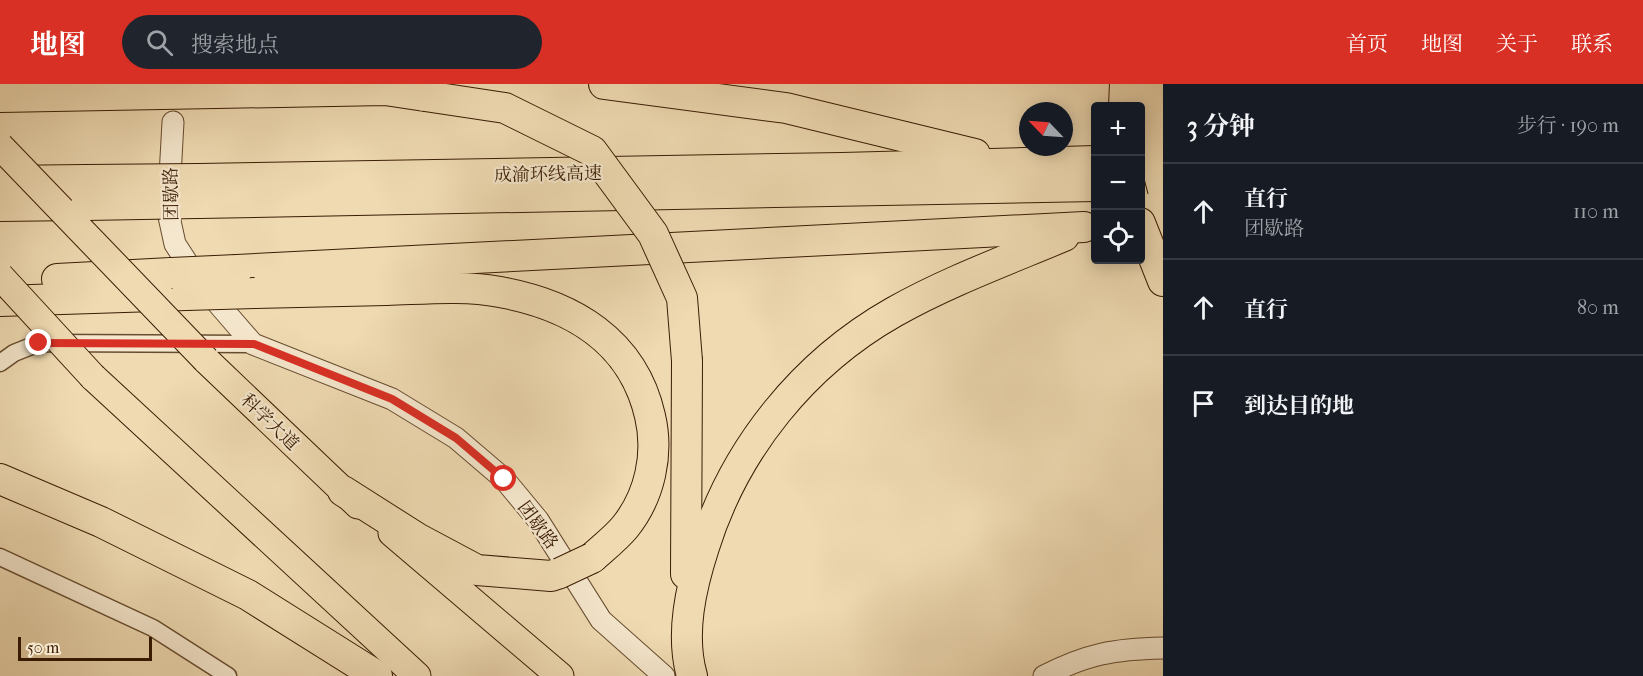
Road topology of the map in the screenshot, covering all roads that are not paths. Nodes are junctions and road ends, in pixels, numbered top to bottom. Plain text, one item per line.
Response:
1 (604, 84) edge
2 (1125, 84) edge
3 (0, 97) edge
4 (1143, 100) edge
5 (173, 122) dead end
6 (0, 146) edge
7 (1163, 159) edge
8 (1145, 160) edge
9 (1091, 161) edge
10 (1012, 164) junction
11 (0, 181) edge
12 (1163, 184) edge
13 (1145, 185) edge
14 (1091, 186) edge
15 (1163, 190) edge
16 (199, 191) junction
17 (85, 193) junction
18 (1163, 201) edge
19 (0, 206) edge
20 (1145, 206) edge
21 (1090, 226) edge
22 (1145, 235) edge
23 (0, 276) edge
24 (0, 281) edge
25 (1163, 281) edge
26 (179, 284) junction
27 (0, 300) edge
28 (254, 344) junction
29 (0, 363) edge
30 (0, 479) edge
31 (343, 491) junction
32 (0, 556) edge
33 (686, 634) junction
34 (1163, 648) edge
35 (228, 676) edge
36 (377, 676) edge
37 (417, 676) edge
38 (560, 676) edge
39 (663, 676) edge
40 (692, 676) edge
41 (1044, 676) edge

1 - 10 highway
2 - 4 highway
3 - 33 highway, bridge
4 - 15 highway, bridge
5 - 28 street, 团歇路
6 - 31 highway, 科学大道, bridge
7 - 8 highway
9 - 10 highway, 成渝环线高速
10 - 16 highway, 成渝环线高速
11 - 17 highway, 成渝环线高速
12 - 13 highway
14 - 16 highway, 成渝环线高速
16 - 17 highway, 成渝环线高速, bridge
17 - 19 highway, 成渝环线高速
18 - 20 highway
21 - 26 highway, bridge
21 - 33 highway
22 - 25 highway
23 - 37 highway, bridge
24 - 26 highway
26 - 27 highway
26 - 31 highway, bridge
28 - 29 street
28 - 39 street, 团歇路
30 - 36 highway
31 - 38 highway, 科学大道
32 - 35 street
33 - 40 highway
34 - 41 street

